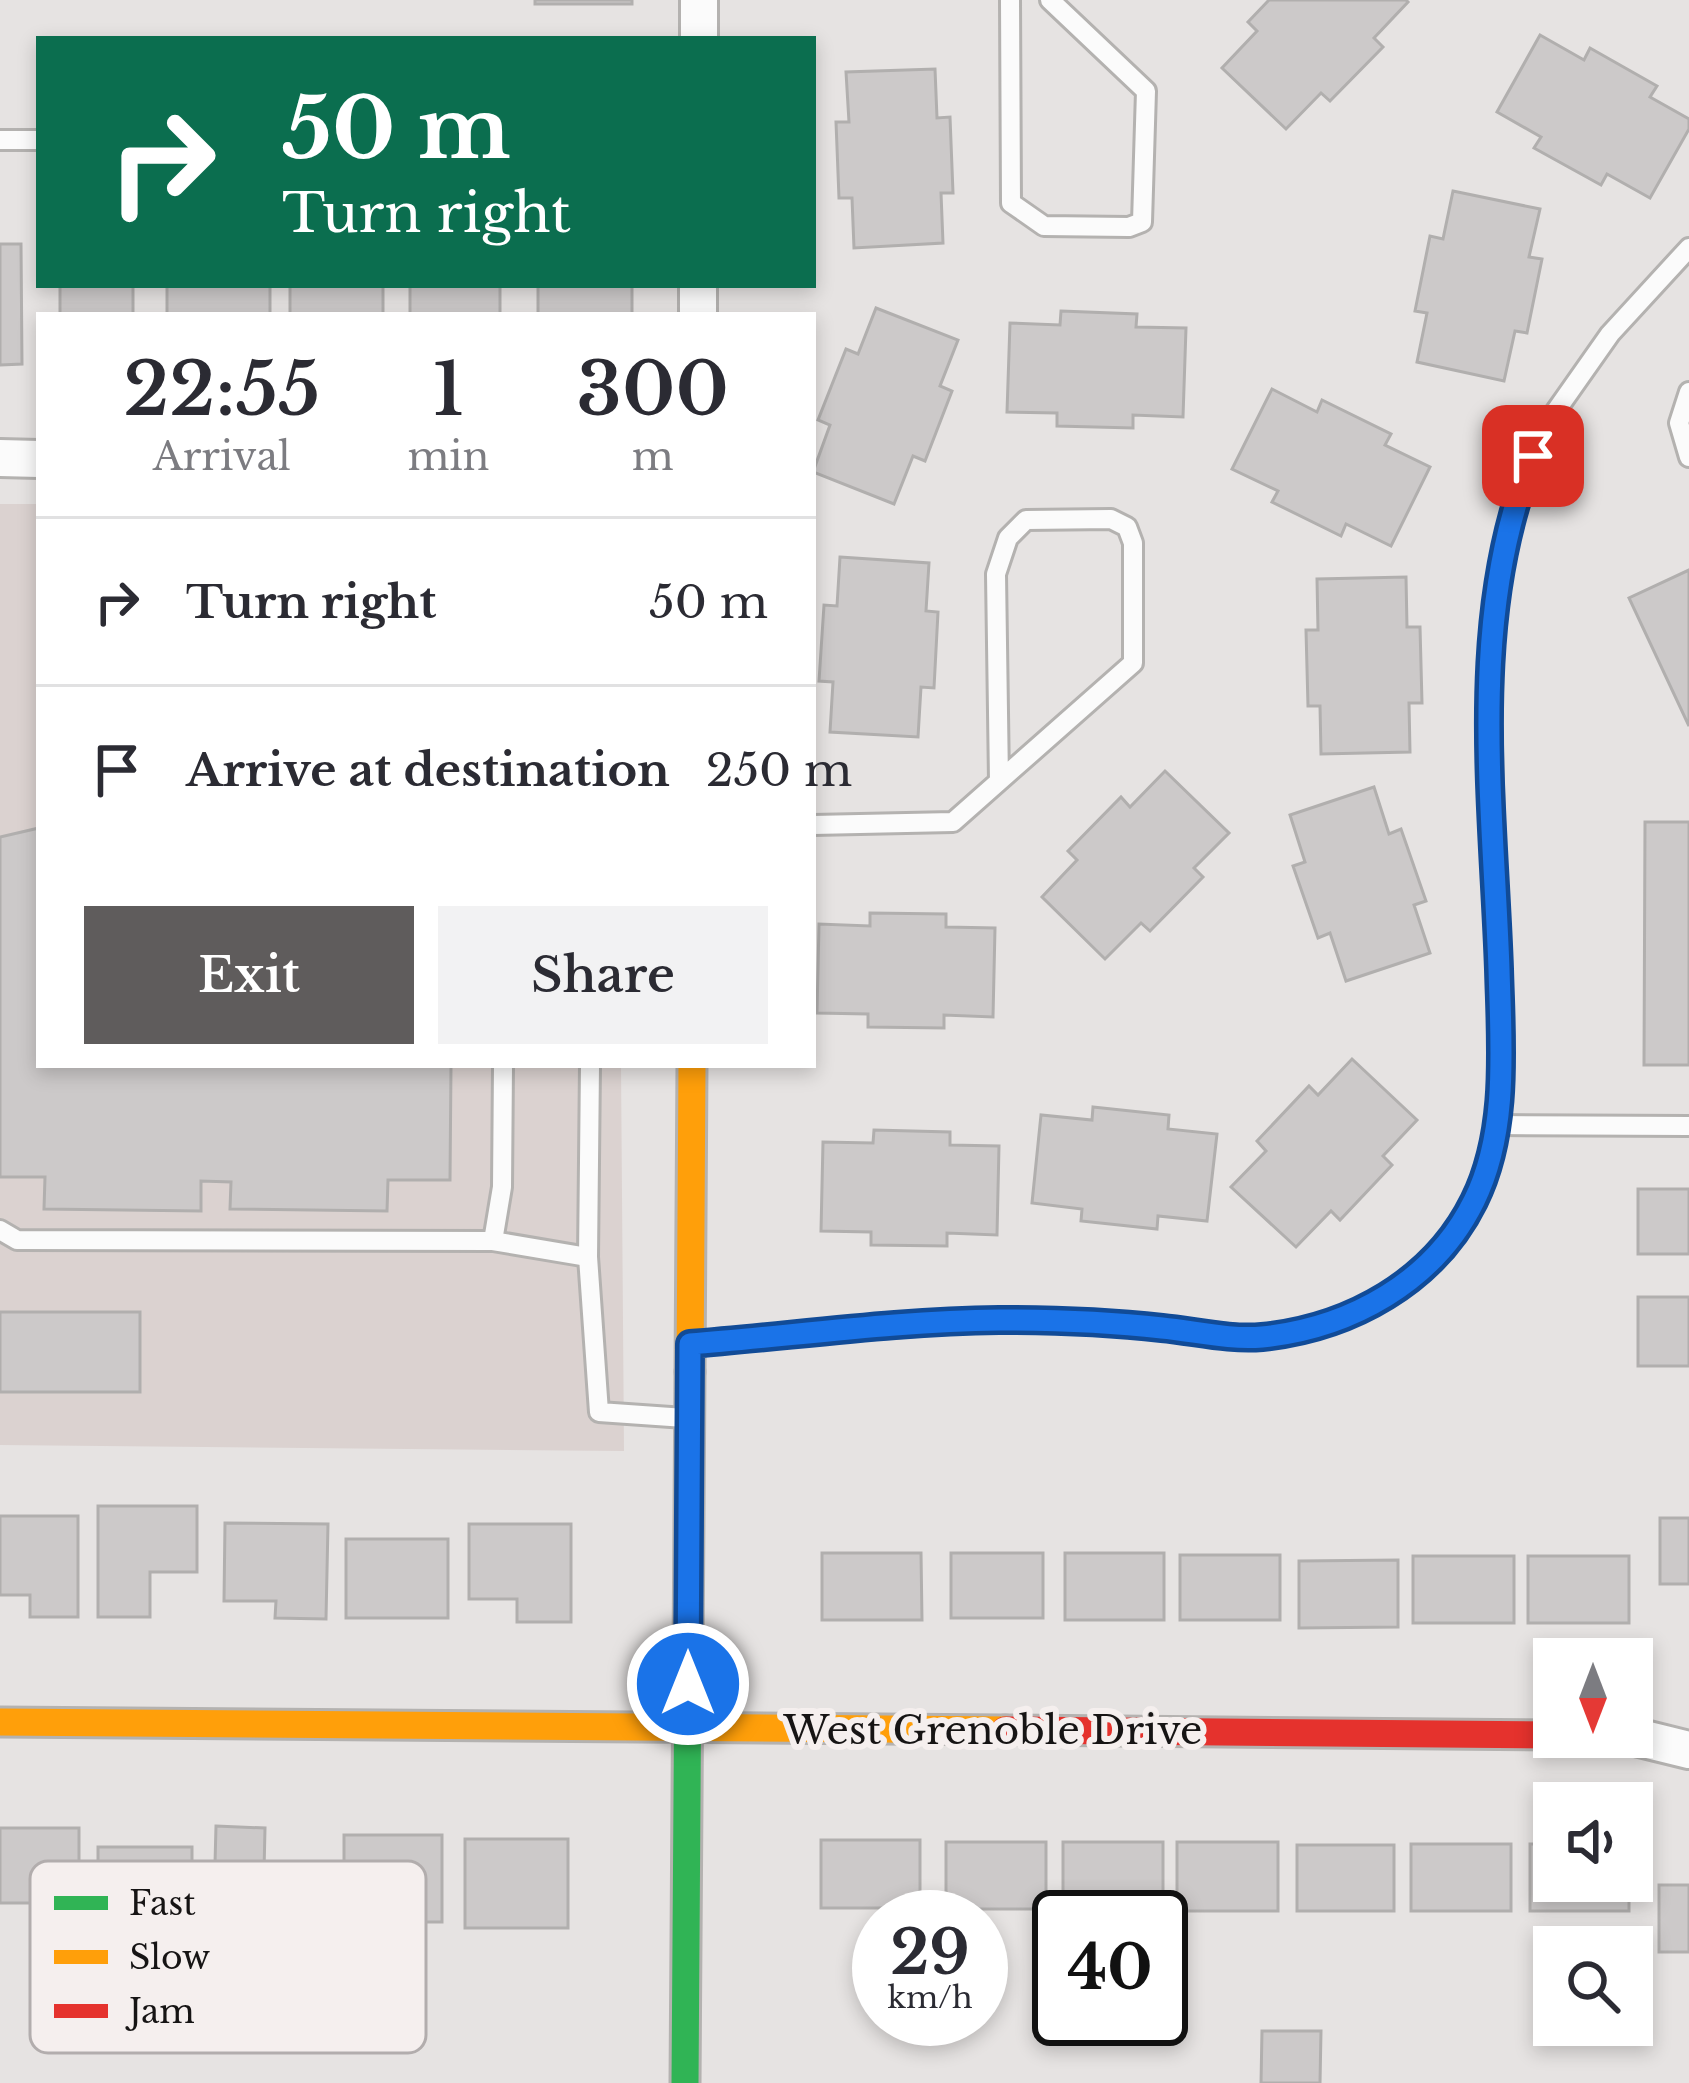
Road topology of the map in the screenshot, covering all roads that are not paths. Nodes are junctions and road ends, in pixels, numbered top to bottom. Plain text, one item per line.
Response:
1 (699, 0) edge
2 (1010, 0) edge
3 (1050, 0) edge
4 (699, 36) edge
5 (0, 140) edge
6 (36, 140) edge
7 (1689, 248) edge
8 (1689, 392) edge
9 (1689, 457) edge
10 (0, 458) edge
11 (36, 459) edge
12 (999, 781) junction
13 (816, 825) edge
14 (503, 1068) edge
15 (590, 1068) edge
16 (692, 1068) edge
17 (1497, 1125) junction
18 (1689, 1126) edge
19 (0, 1230) edge
20 (493, 1241) junction
21 (589, 1257) junction
22 (690, 1344) junction
23 (690, 1419) junction
24 (1689, 1720) edge
25 (0, 1722) edge
26 (687, 1728) junction
27 (1653, 1731) edge
28 (1533, 1735) edge
29 (1653, 1740) edge
30 (1689, 1750) edge
31 (685, 2083) edge

1 - 4 street
2 - 3 lane
5 - 6 lane
7 - 17 lane
8 - 9 lane
10 - 11 street
12 - 12 lane
12 - 13 lane
14 - 20 lane
15 - 21 lane
16 - 22 street
17 - 18 lane
17 - 22 lane
19 - 20 lane
20 - 21 lane
21 - 23 lane
22 - 23 street
23 - 26 street
24 - 27 street
25 - 26 street, West Grenoble Drive
26 - 28 street, West Grenoble Drive
26 - 31 street
29 - 30 street

